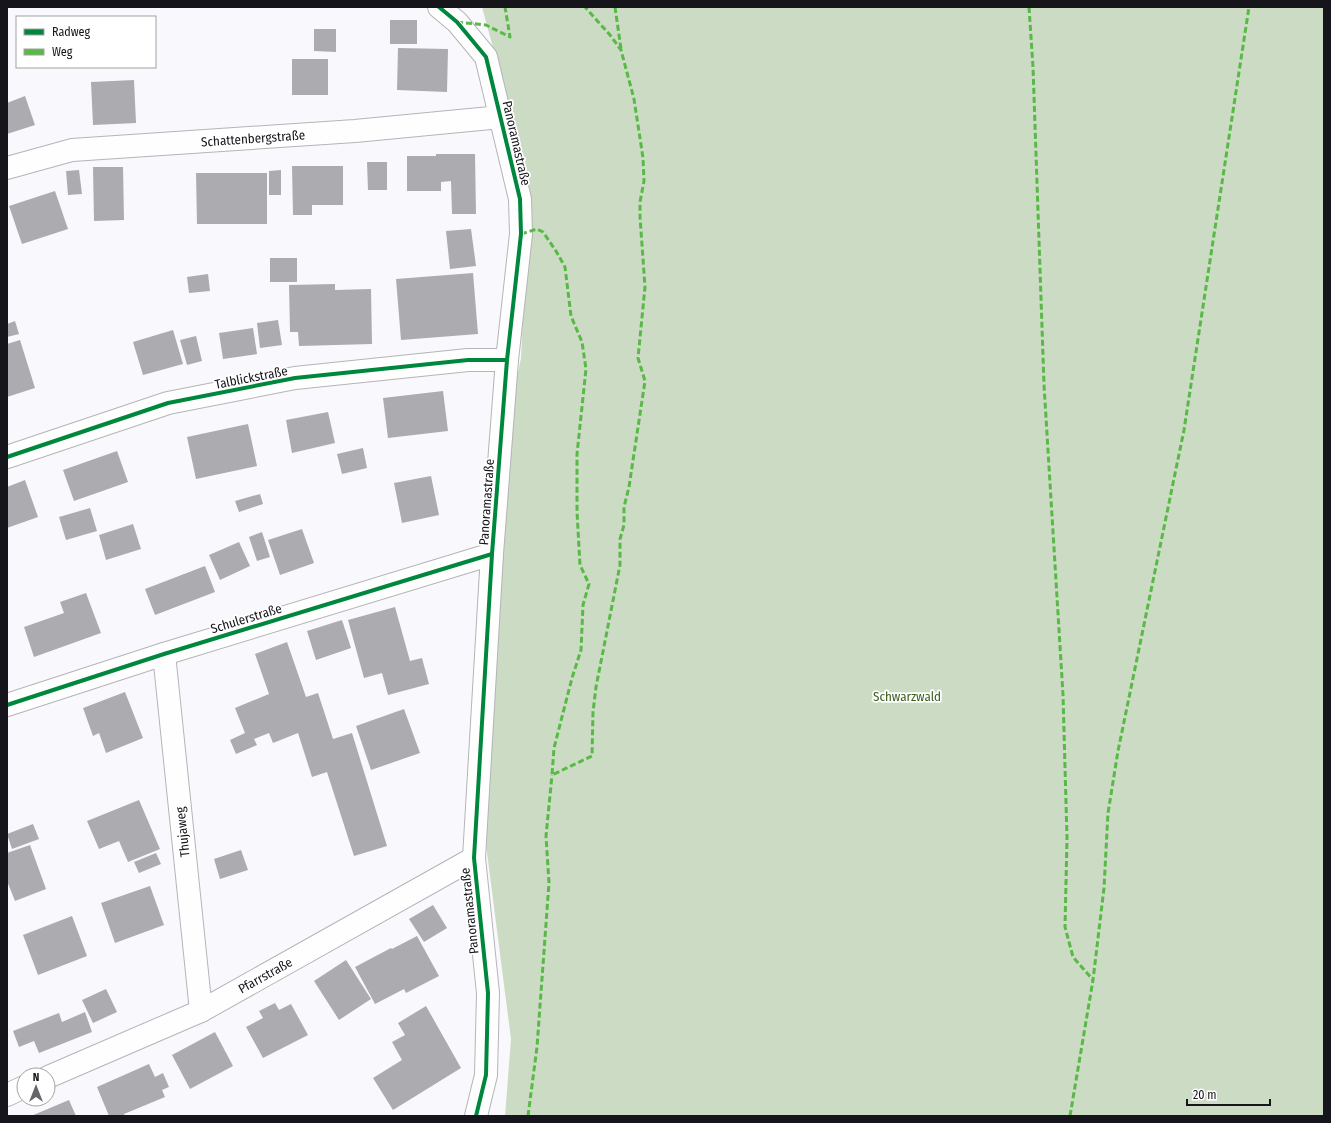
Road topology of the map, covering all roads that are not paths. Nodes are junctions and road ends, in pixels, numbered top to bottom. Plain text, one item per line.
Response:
1 (439, 7) edge
2 (501, 117) junction
3 (7, 168) edge
4 (507, 360) junction
5 (7, 457) edge
6 (492, 554) junction
7 (164, 654) junction
8 (7, 705) edge
9 (474, 858) junction
10 (201, 1011) junction
11 (56, 1074) edge
12 (476, 1116) edge

1 - 2 street, Panoramastraße
2 - 3 street, Schattenbergstraße
2 - 4 street, Panoramastraße
4 - 5 street, Talblickstraße
4 - 6 street, Panoramastraße
6 - 7 street, Schulerstraße
6 - 9 street, Panoramastraße
7 - 8 street, Schulerstraße
7 - 10 street, Thujaweg
9 - 10 street, Pfarrstraße
9 - 12 street, Panoramastraße
10 - 11 street, Pfarrstraße

